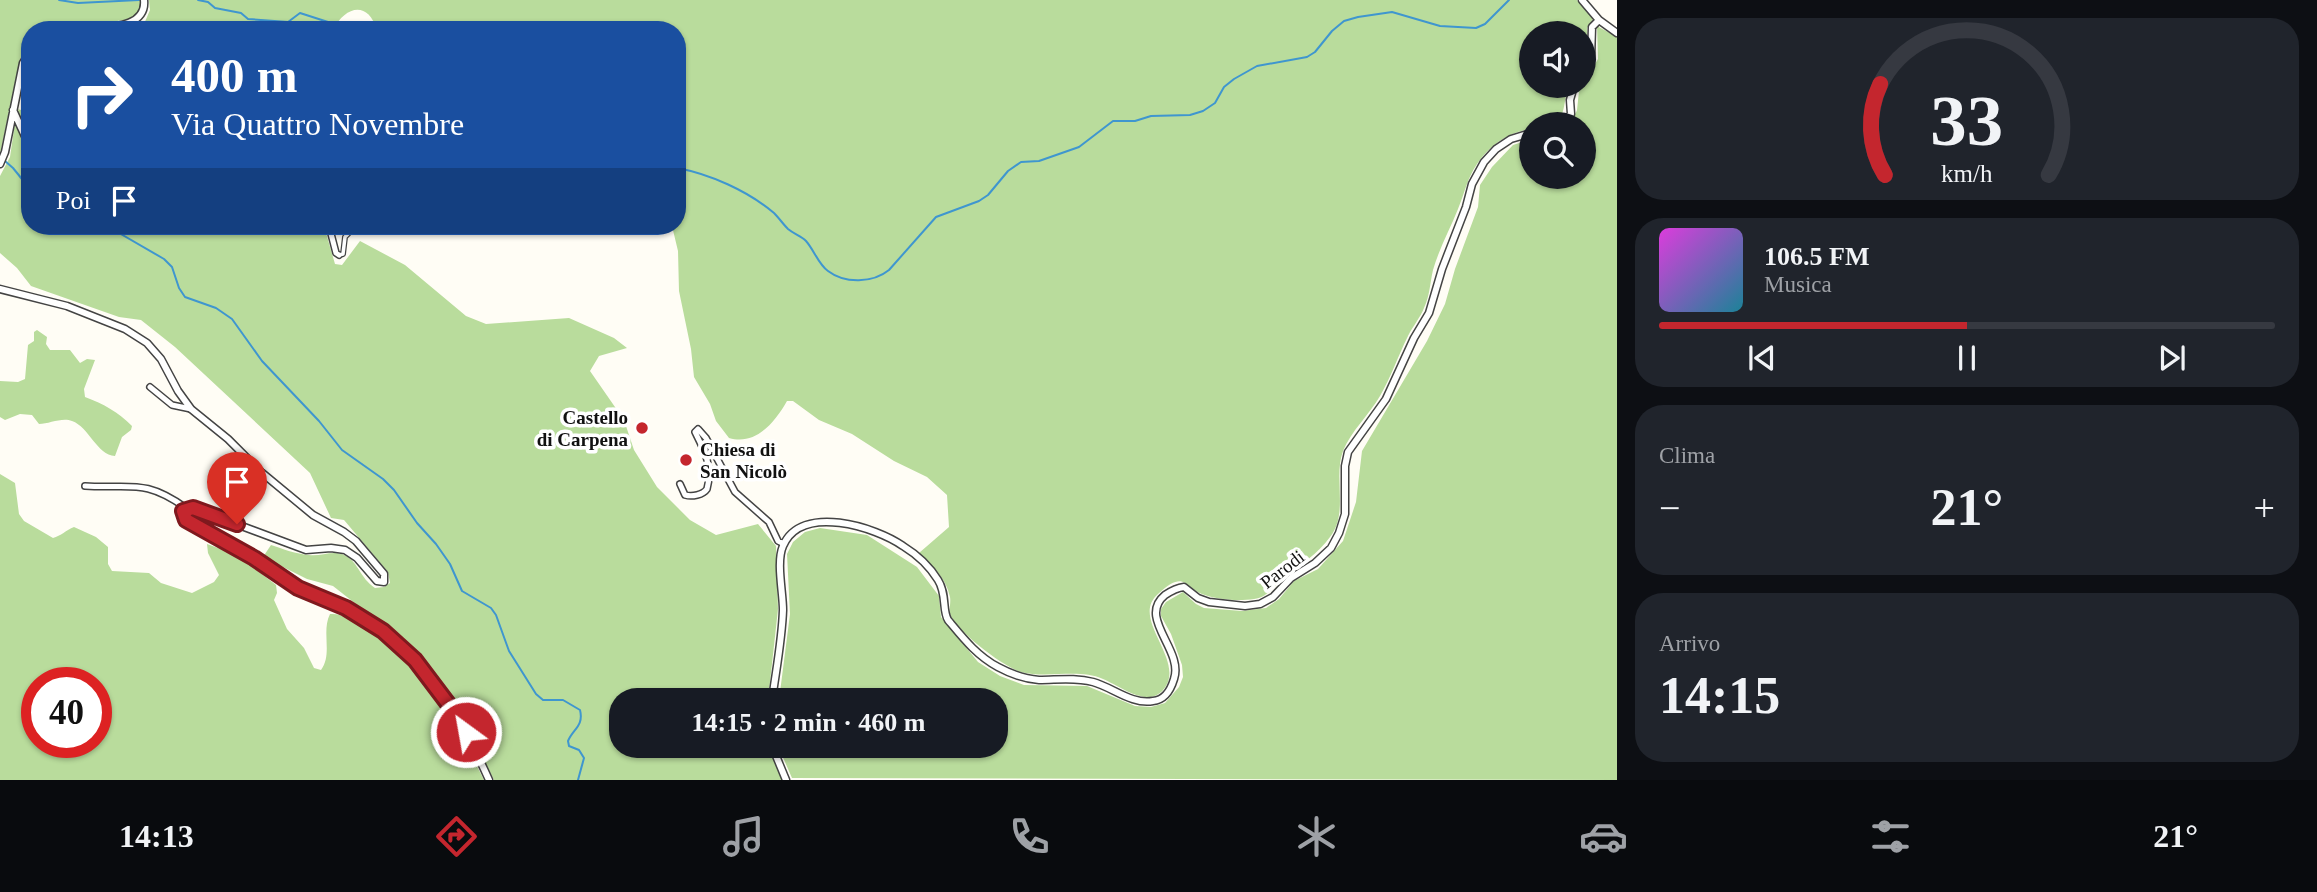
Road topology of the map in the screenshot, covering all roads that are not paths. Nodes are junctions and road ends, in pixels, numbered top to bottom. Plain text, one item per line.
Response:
1 (1582, 0) edge
2 (144, 2) edge
3 (1599, 20) junction
4 (134, 21) edge
5 (1596, 23) edge
6 (1617, 33) edge
7 (21, 72) edge
8 (13, 110) junction
9 (21, 127) edge
10 (1519, 137) edge
11 (0, 164) edge
12 (331, 235) edge
13 (347, 235) edge
14 (339, 255) joint
15 (0, 289) edge
16 (150, 387) dead end
17 (191, 409) junction
18 (680, 484) dead end
19 (87, 486) dead end
20 (186, 508) junction
21 (784, 544) junction
22 (773, 688) edge
23 (777, 758) edge
24 (489, 780) edge
25 (786, 780) edge

1 - 3 street
2 - 4 street
3 - 5 street
3 - 6 street
7 - 8 street
8 - 9 street
8 - 11 street
10 - 21 street, Parodi
12 - 14 street
13 - 14 street
15 - 17 street
16 - 17 street
17 - 20 street
18 - 21 street
19 - 20 street
20 - 24 street
21 - 22 street
23 - 25 street

